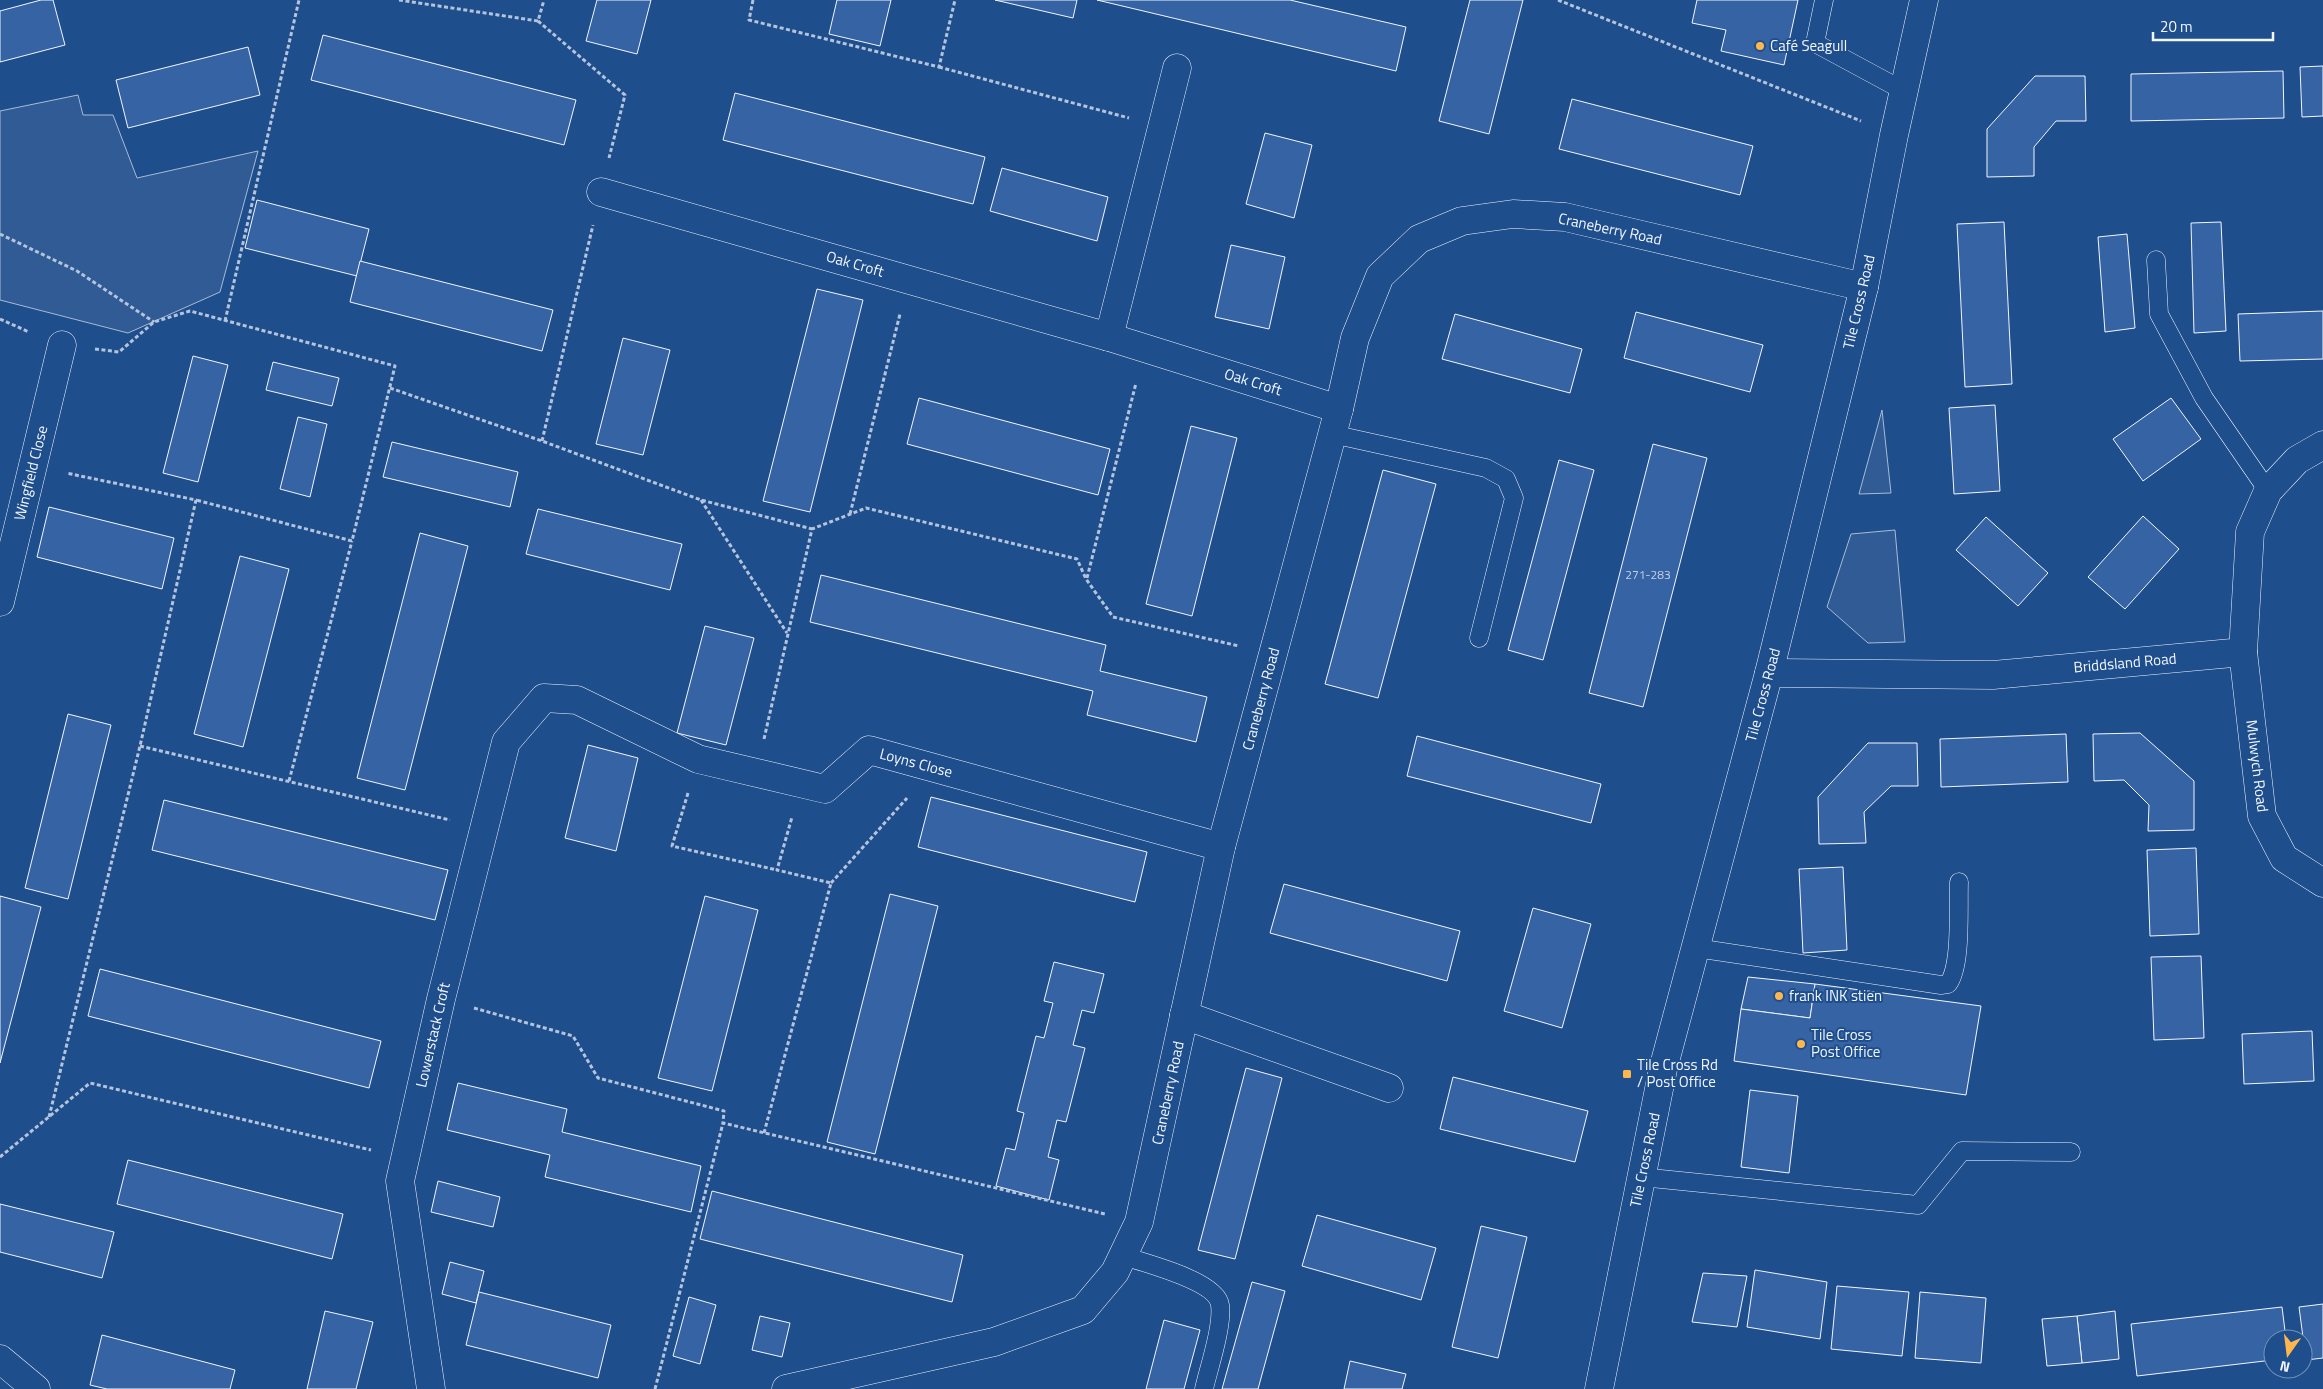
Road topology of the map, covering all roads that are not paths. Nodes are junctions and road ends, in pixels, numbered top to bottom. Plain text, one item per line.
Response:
1 (1824, 0) edge
2 (1924, 0) edge
3 (1177, 68) dead end
4 (1904, 91) junction
5 (601, 192) road end
6 (2156, 260) dead end
7 (1864, 287) junction
8 (1109, 337) junction
9 (62, 345) road end
10 (1336, 421) junction
11 (2323, 445) edge
12 (2268, 491) junction
13 (0, 602) edge
14 (1479, 638) dead end
15 (2243, 652) junction
16 (1769, 673) junction
17 (544, 698) joint
18 (1221, 847) junction
19 (1959, 882) dead end
20 (2323, 883) edge
21 (1696, 948) junction
22 (1184, 1015) junction
23 (1389, 1088) dead end
24 (2071, 1152) dead end
25 (1641, 1177) junction
26 (1123, 1256) junction
27 (0, 1358) edge
28 (36, 1389) edge
29 (431, 1389) edge
30 (786, 1389) edge
31 (1204, 1389) edge
32 (1599, 1389) edge

1 - 4 lane
2 - 4 street, Tile Cross Road
3 - 8 street
4 - 7 street, Tile Cross Road
5 - 8 street, Oak Croft
6 - 12 lane
7 - 10 street, Craneberry Road
7 - 16 street, Tile Cross Road
8 - 10 street, Oak Croft
9 - 13 street, Wingfield Close
10 - 14 lane
10 - 18 street, Craneberry Road
11 - 12 street
12 - 15 street
15 - 16 street, Briddsland Road
15 - 20 street, Mulwych Road
16 - 21 street, Tile Cross Road
17 - 18 street, Loyns Close
17 - 29 street, Lowerstack Croft
18 - 22 street, Craneberry Road
19 - 21 lane
21 - 25 street, Tile Cross Road
22 - 23 street
22 - 26 street, Craneberry Road
24 - 25 lane
25 - 32 street, Tile Cross Road
26 - 30 street, Craneberry Road
26 - 31 lane
27 - 28 street

